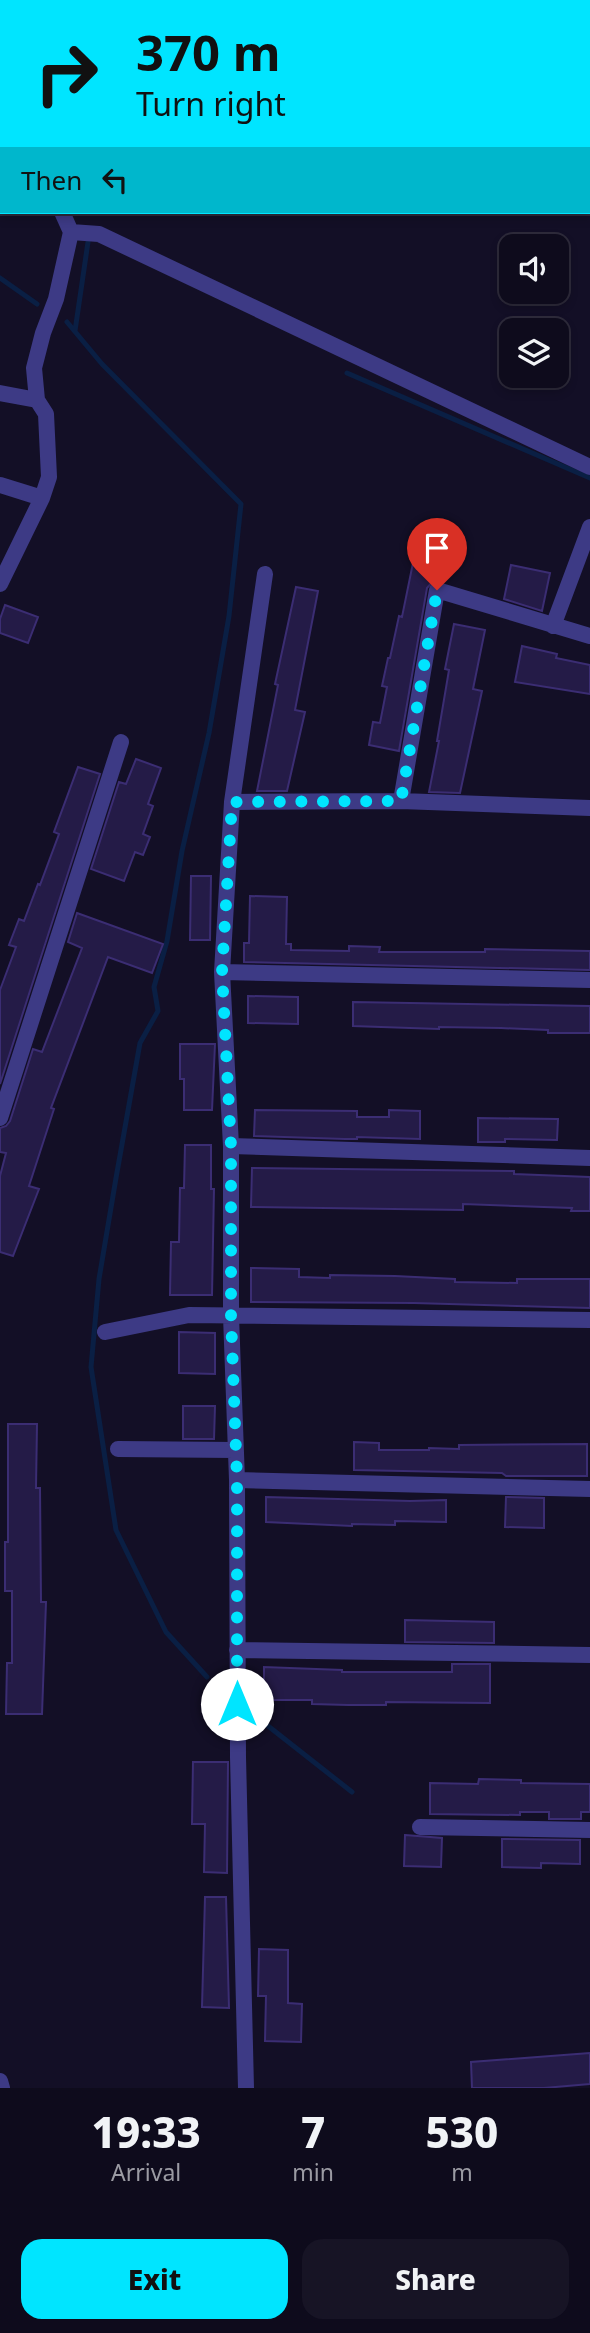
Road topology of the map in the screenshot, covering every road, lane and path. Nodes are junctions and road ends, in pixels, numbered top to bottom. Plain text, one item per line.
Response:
1 (63, 214) edge
2 (71, 232) junction
3 (0, 393) edge
4 (37, 400) junction
5 (590, 467) edge
6 (0, 485) edge
7 (42, 498) junction
8 (590, 527) edge
9 (265, 574) dead end
10 (0, 583) edge
11 (553, 626) junction
12 (590, 636) edge
13 (121, 743) dead end
14 (401, 801) junction
15 (232, 802) junction
16 (590, 808) edge
17 (222, 972) junction
18 (590, 980) edge
19 (0, 1118) edge
20 (231, 1146) junction
21 (590, 1158) edge
22 (231, 1316) junction
23 (590, 1320) edge
24 (105, 1332) dead end
25 (118, 1450) dead end
26 (235, 1450) junction
27 (237, 1479) junction
28 (590, 1489) edge
29 (237, 1650) junction
30 (590, 1656) edge
31 (420, 1827) dead end
32 (590, 1830) edge
33 (0, 2081) edge
34 (2, 2088) edge
35 (246, 2088) edge

1 - 2 street
2 - 4 street
2 - 5 street
3 - 4 street
4 - 7 street
6 - 7 street
7 - 10 street
8 - 11 street
9 - 15 street
11 - 12 street
11 - 14 street
13 - 19 street
14 - 15 street
14 - 16 street
15 - 17 street
17 - 18 street
17 - 20 street
20 - 21 street
20 - 22 street
22 - 23 street
22 - 24 street
22 - 26 street
25 - 26 street
26 - 27 street
27 - 28 street
27 - 29 street
29 - 30 street
29 - 35 street
31 - 32 street
33 - 34 street

